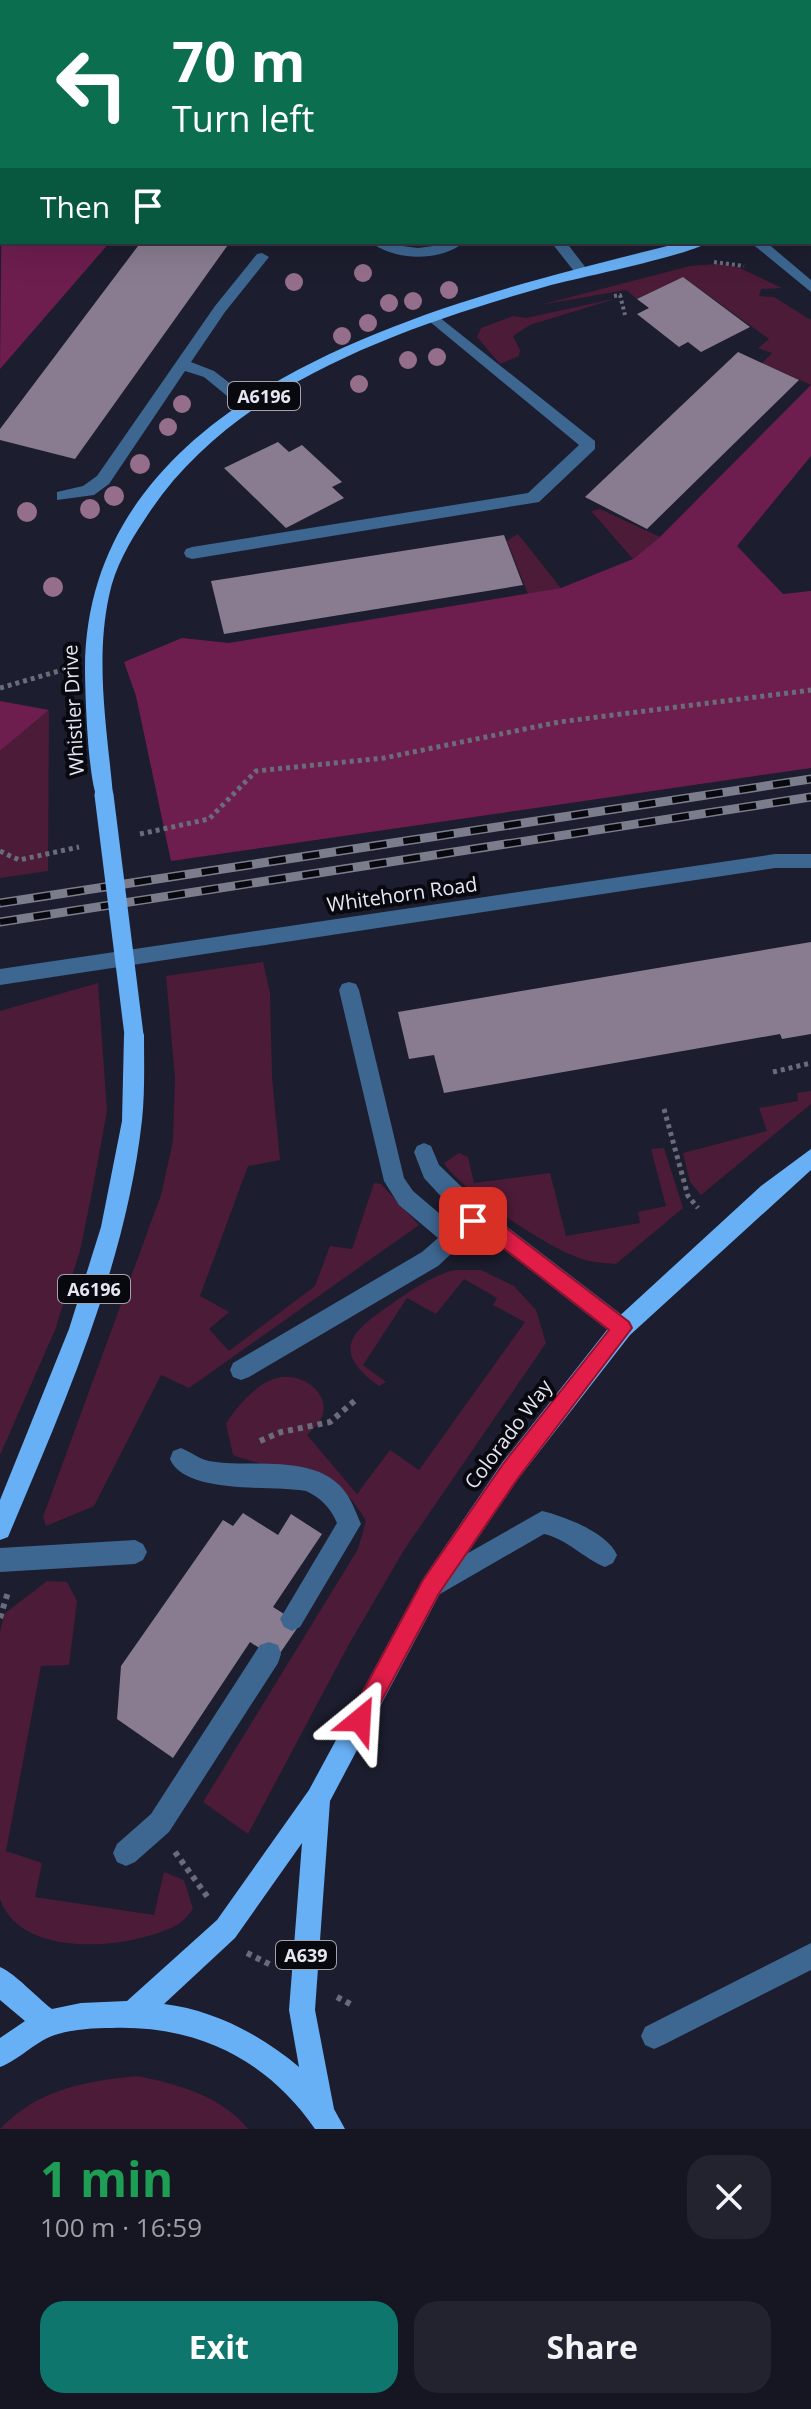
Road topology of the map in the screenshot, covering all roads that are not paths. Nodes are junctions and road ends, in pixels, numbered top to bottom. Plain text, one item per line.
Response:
1 (383, 244) edge
2 (452, 244) edge
3 (560, 244) edge
4 (693, 244) edge
5 (759, 244) edge
6 (262, 257) dead end
7 (582, 272) junction
8 (811, 287) edge
9 (434, 318) junction
10 (182, 364) junction
11 (248, 405) junction
12 (63, 496) dead end
13 (192, 553) dead end
14 (811, 861) edge
15 (0, 977) edge
16 (349, 990) dead end
17 (424, 1152) dead end
18 (811, 1158) edge
19 (473, 1221) junction
20 (453, 1238) junction
21 (622, 1328) junction
22 (241, 1370) dead end
23 (181, 1459) dead end
24 (0, 1529) edge
25 (135, 1552) dead end
26 (605, 1555) dead end
27 (0, 1560) edge
28 (431, 1587) junction
29 (292, 1619) dead end
30 (269, 1654) dead end
31 (318, 1799) junction
32 (126, 1853) dead end
33 (811, 1956) edge
34 (0, 1980) edge
35 (136, 2011) junction
36 (48, 2023) junction
37 (654, 2036) dead end
38 (0, 2054) edge
39 (325, 2119) edge

1 - 2 street
3 - 7 street
4 - 7 main road, Whistler Drive / A6196
5 - 8 street
6 - 10 street
7 - 9 main road, Whistler Drive / A6196
9 - 11 main road, Whistler Drive / A6196
9 - 13 street
10 - 11 street
10 - 12 street
11 - 24 main road, Whistler Drive / A6196, bridge
14 - 15 street, Whitehorn Road
16 - 20 street
17 - 19 street
18 - 21 main road, Colorado Way / A639
19 - 20 street
19 - 21 street
20 - 22 street
21 - 28 main road, Colorado Way / A639
23 - 29 street
25 - 27 street
26 - 28 street
28 - 31 main road, Colorado Way / A639
30 - 32 street
31 - 35 main road, Colorado Way / A639
31 - 39 main road, Colorado Way / A639
33 - 37 street
34 - 36 main road
35 - 36 main road, A639
35 - 39 main road, A639
36 - 38 main road, A639

